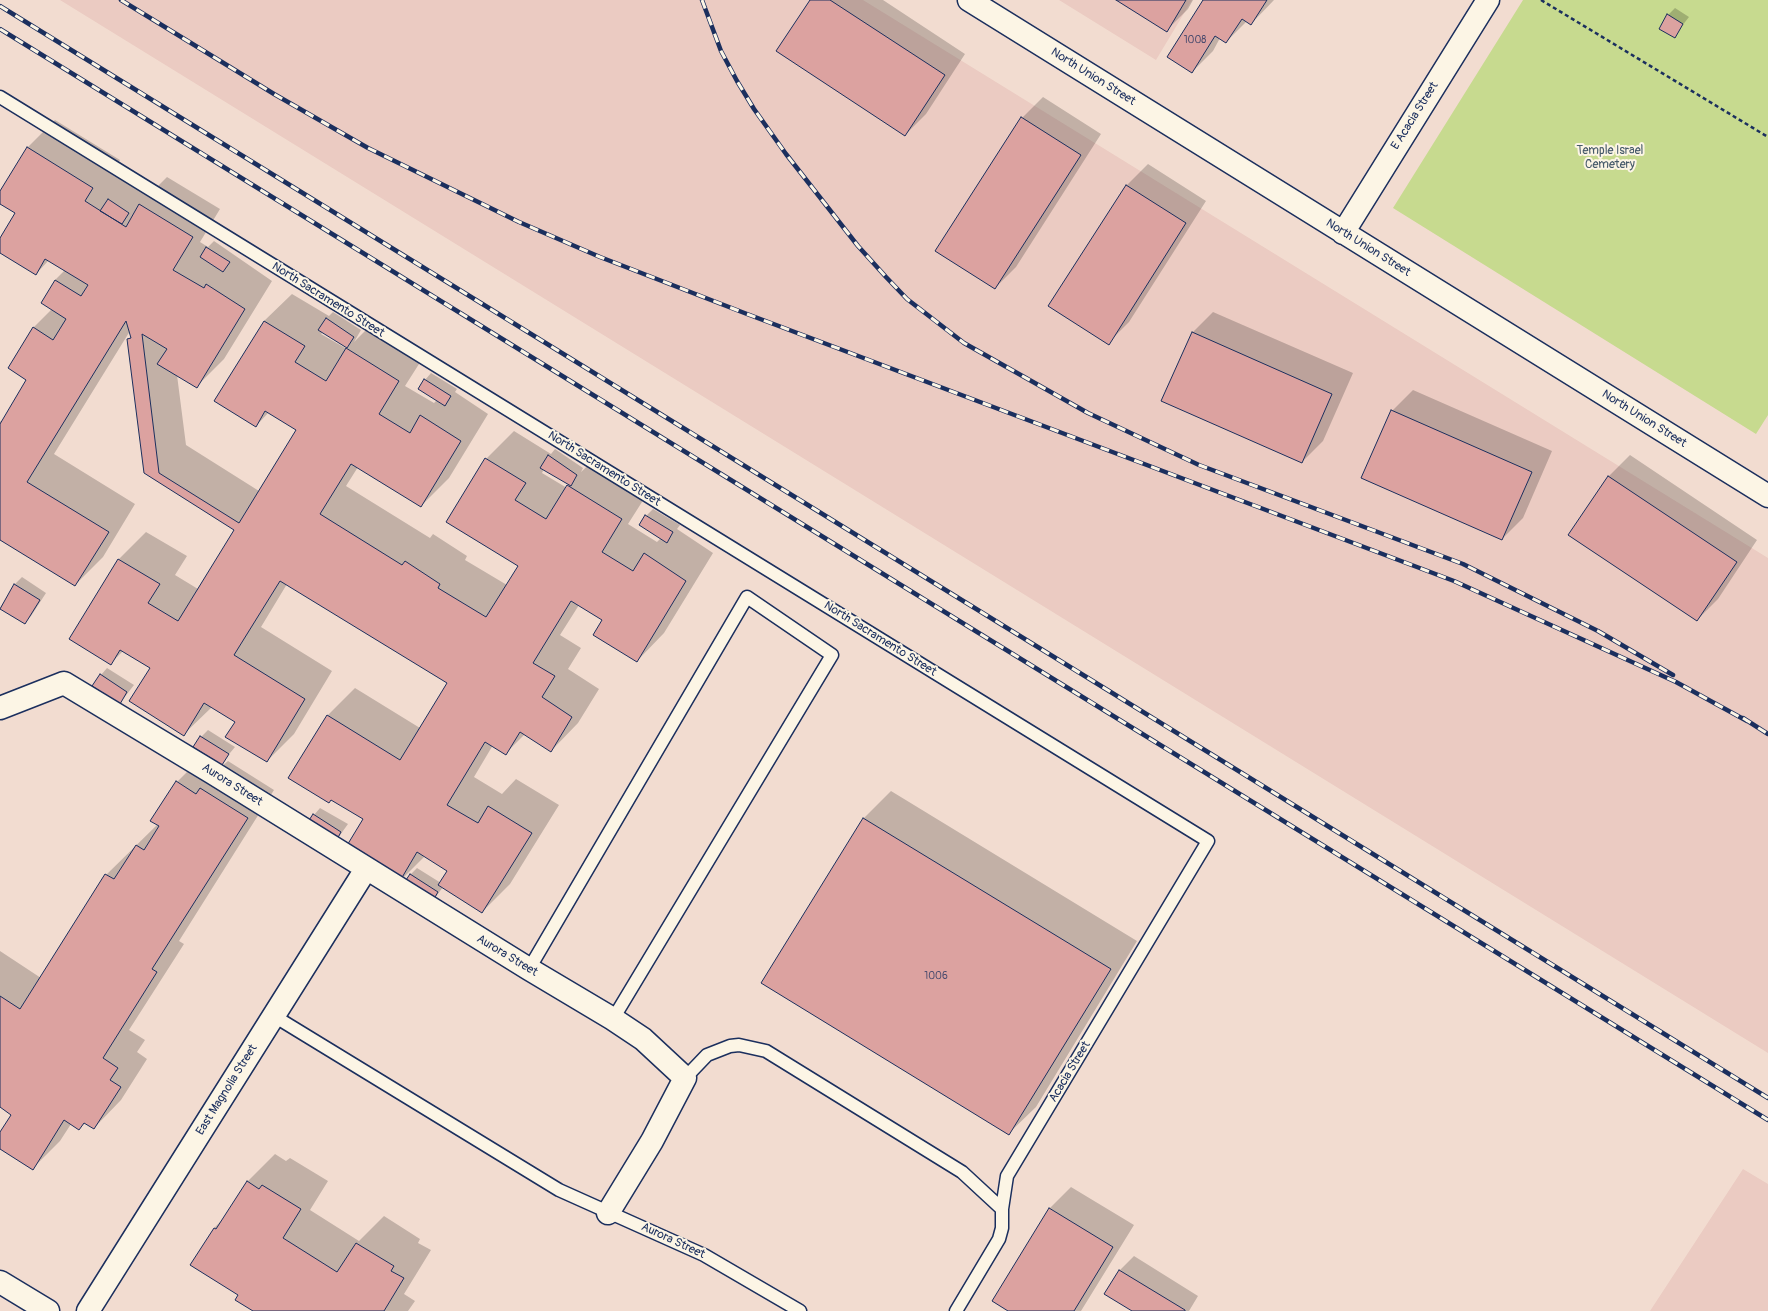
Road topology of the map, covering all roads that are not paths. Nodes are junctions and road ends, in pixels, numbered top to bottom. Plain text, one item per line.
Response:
1 (969, 0) edge
2 (1485, 1) edge
3 (0, 97) edge
4 (1343, 233) junction
5 (1768, 495) edge
6 (0, 708) edge
7 (1208, 841) joint
8 (366, 869) junction
9 (529, 969) junction
10 (274, 1016) junction
11 (613, 1019) junction
12 (685, 1078) junction
13 (1002, 1209) junction
14 (608, 1213) junction
15 (0, 1282) edge
16 (48, 1311) edge
17 (88, 1311) edge
18 (800, 1311) edge
19 (956, 1311) edge

1 - 4 street, North Union Street
2 - 4 street, E Acacia Street
3 - 7 lane, North Sacramento Street
4 - 5 street, North Union Street
6 - 8 street, Aurora Street
7 - 13 lane, Acacia Street
8 - 9 street, Aurora Street
8 - 10 street, East Magnolia Street
9 - 11 street, Aurora Street
9 - 11 lane
10 - 14 lane, Aurora Street
10 - 17 street, East Magnolia Street
11 - 12 street, Aurora Street
12 - 13 lane
12 - 14 street
13 - 19 lane, Acacia Street
14 - 18 lane, Aurora Street
15 - 16 street

